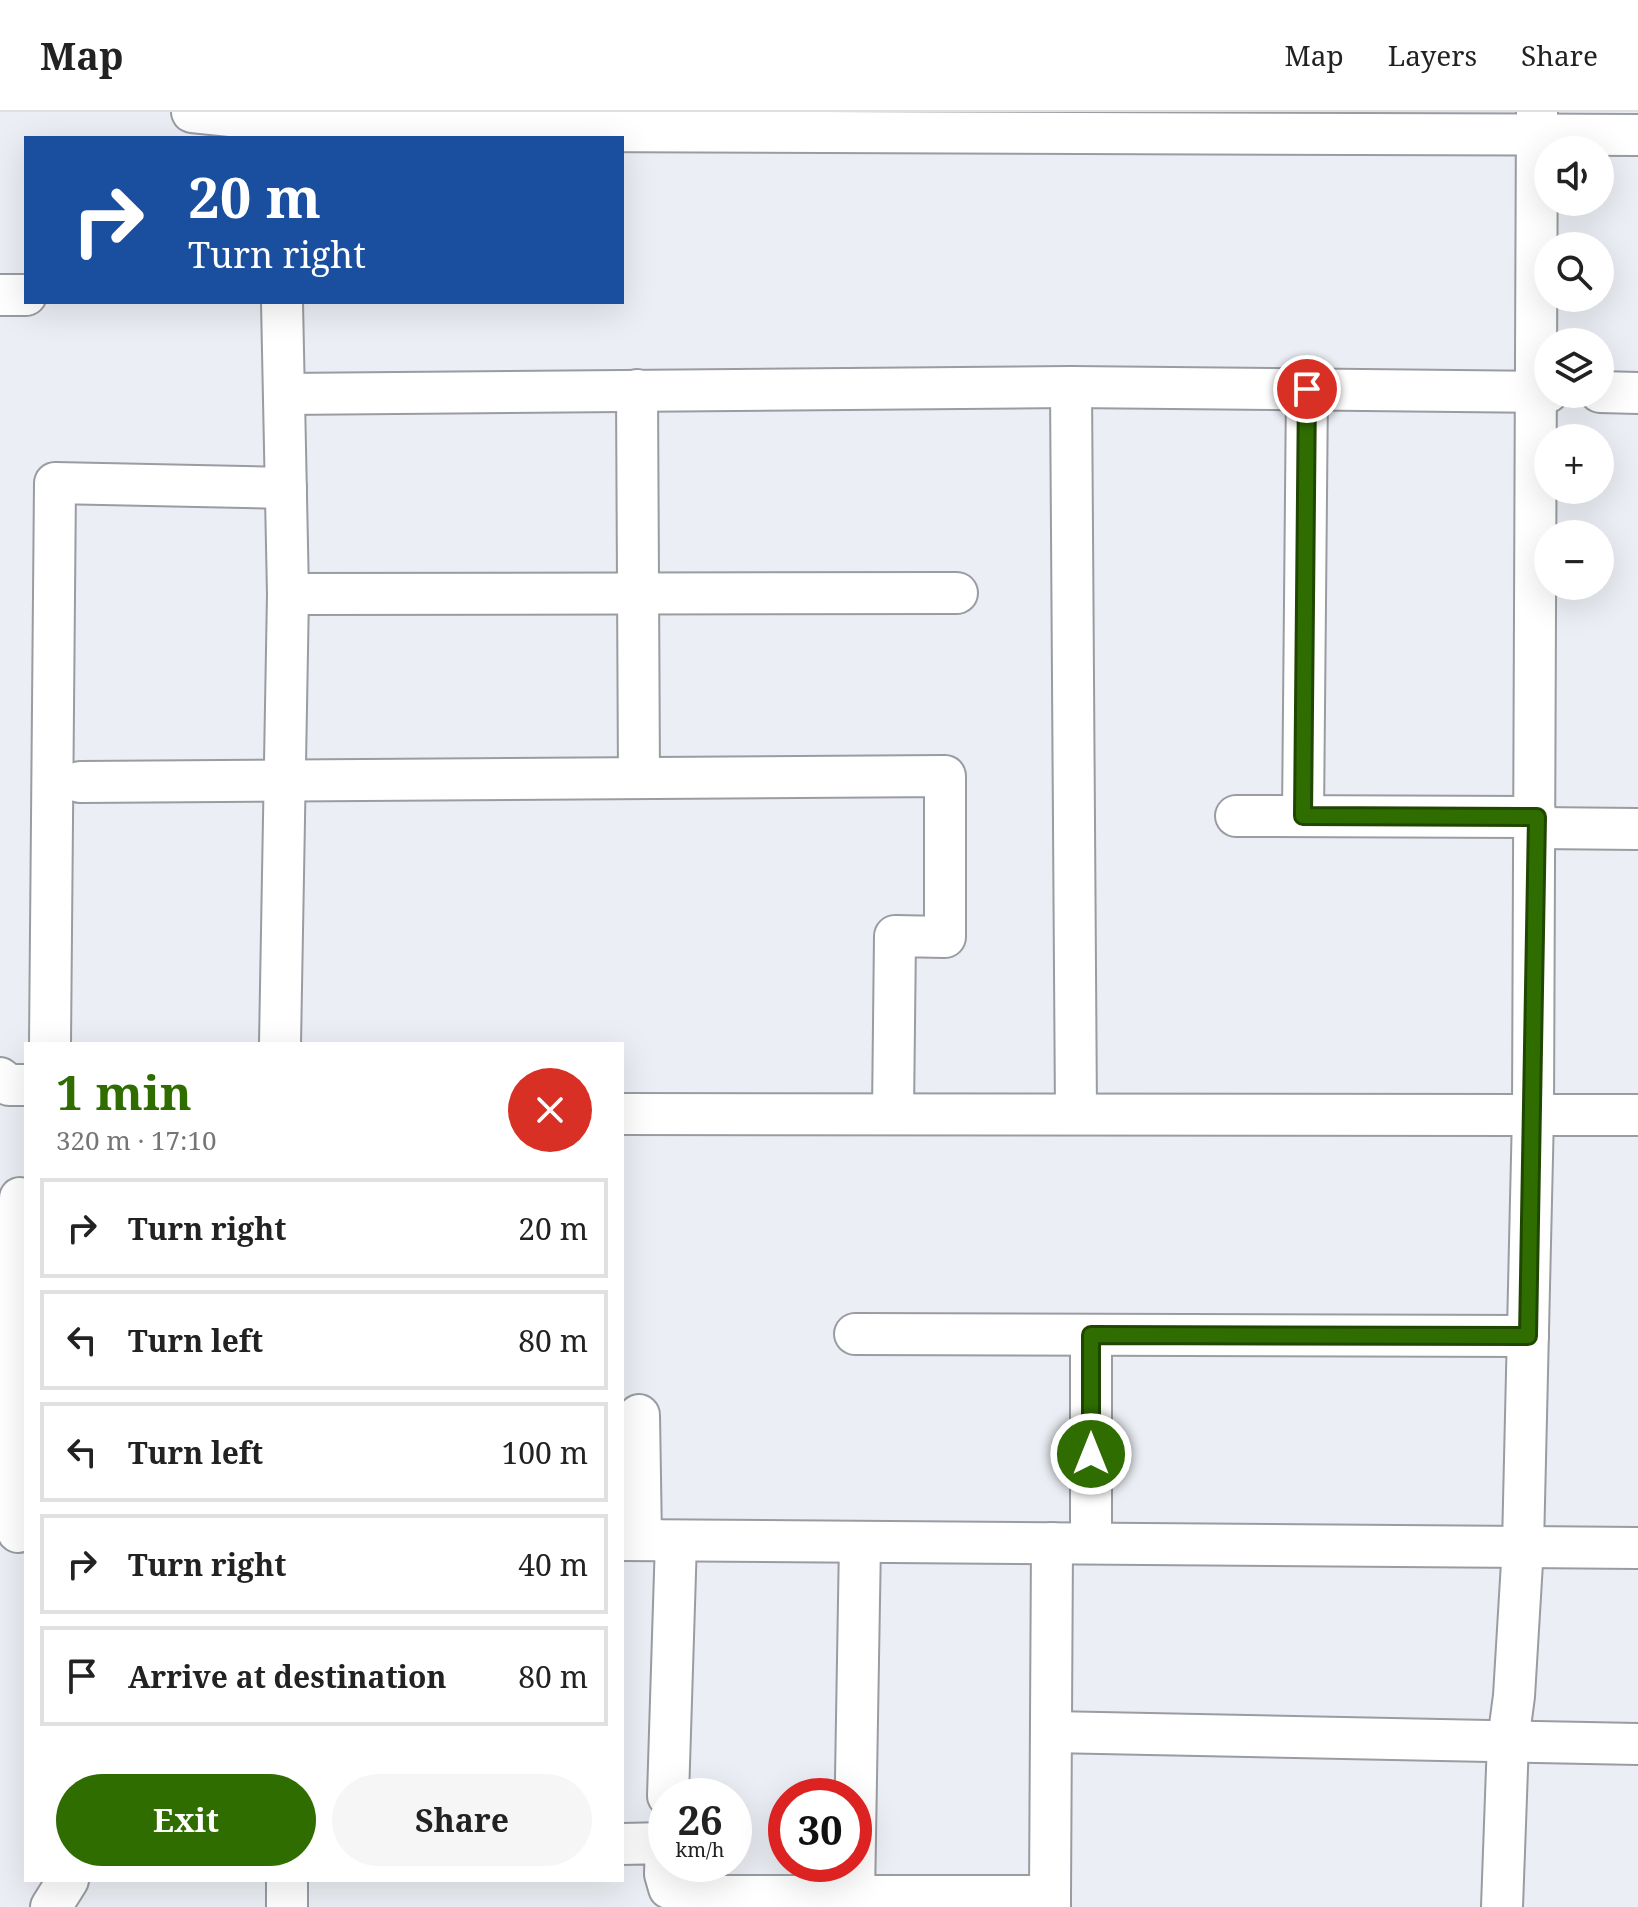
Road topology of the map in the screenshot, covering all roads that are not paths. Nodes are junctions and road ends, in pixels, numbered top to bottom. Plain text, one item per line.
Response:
1 (192, 112) edge
2 (1538, 123) edge
3 (604, 127) edge
4 (274, 129) edge
5 (1638, 135) edge
6 (0, 295) edge
7 (24, 295) edge
8 (282, 304) edge
9 (1540, 328) edge
10 (1071, 387) junction
11 (1307, 389) junction
12 (637, 390) junction
13 (1534, 391) edge
14 (1614, 392) edge
15 (1638, 393) edge
16 (284, 394) junction
17 (1541, 408) edge
18 (286, 488) junction
19 (638, 593) junction
20 (957, 593) dead end
21 (288, 594) junction
22 (639, 777) junction
23 (286, 779) junction
24 (80, 782) dead end
25 (1236, 816) dead end
26 (1303, 816) junction
27 (1537, 823) junction
28 (1638, 829) edge
29 (50, 1042) edge
30 (280, 1042) edge
31 (0, 1078) edge
32 (24, 1085) edge
33 (893, 1113) junction
34 (624, 1114) edge
35 (1076, 1114) junction
36 (1533, 1114) junction
37 (1638, 1115) edge
38 (20, 1198) dead end
39 (855, 1334) dead end
40 (1091, 1335) junction
41 (1528, 1336) junction
42 (639, 1415) dead end
43 (15, 1532) edge
44 (646, 1540) edge
45 (860, 1542) junction
46 (1072, 1543) junction
47 (1523, 1546) junction
48 (1638, 1548) edge
49 (1051, 1732) junction
50 (1508, 1741) junction
51 (1638, 1744) edge
52 (666, 1778) edge
53 (648, 1843) edge
54 (624, 1844) edge
55 (67, 1882) edge
56 (287, 1882) edge
57 (667, 1882) edge
58 (854, 1896) junction
59 (1050, 1901) edge
60 (51, 1907) edge
61 (287, 1907) edge
62 (1502, 1907) edge

1 - 4 street
2 - 3 street
2 - 5 street
2 - 9 street
3 - 4 street
6 - 7 street
8 - 16 street
10 - 11 street
10 - 12 street
10 - 35 street
11 - 13 street
11 - 26 street
12 - 16 street
12 - 19 street
14 - 15 street
16 - 18 street
17 - 27 street
18 - 21 street
18 - 29 street
19 - 20 street
19 - 21 street
19 - 22 street
21 - 23 street
22 - 23 street
22 - 33 street
23 - 24 street
23 - 30 street
25 - 26 street
26 - 27 street
27 - 28 street
27 - 36 street
31 - 32 street
33 - 34 street
33 - 35 street
35 - 36 street
36 - 37 street
36 - 41 street
38 - 43 street
39 - 40 street
40 - 41 street
40 - 46 street
41 - 47 street
42 - 44 street
44 - 45 street
44 - 52 street
45 - 46 street
45 - 58 street
46 - 47 street
46 - 49 street
47 - 48 street
47 - 50 street
49 - 50 street
49 - 59 street
50 - 51 street
50 - 62 street
53 - 54 street
55 - 60 street
56 - 61 street
57 - 58 street
58 - 59 street

